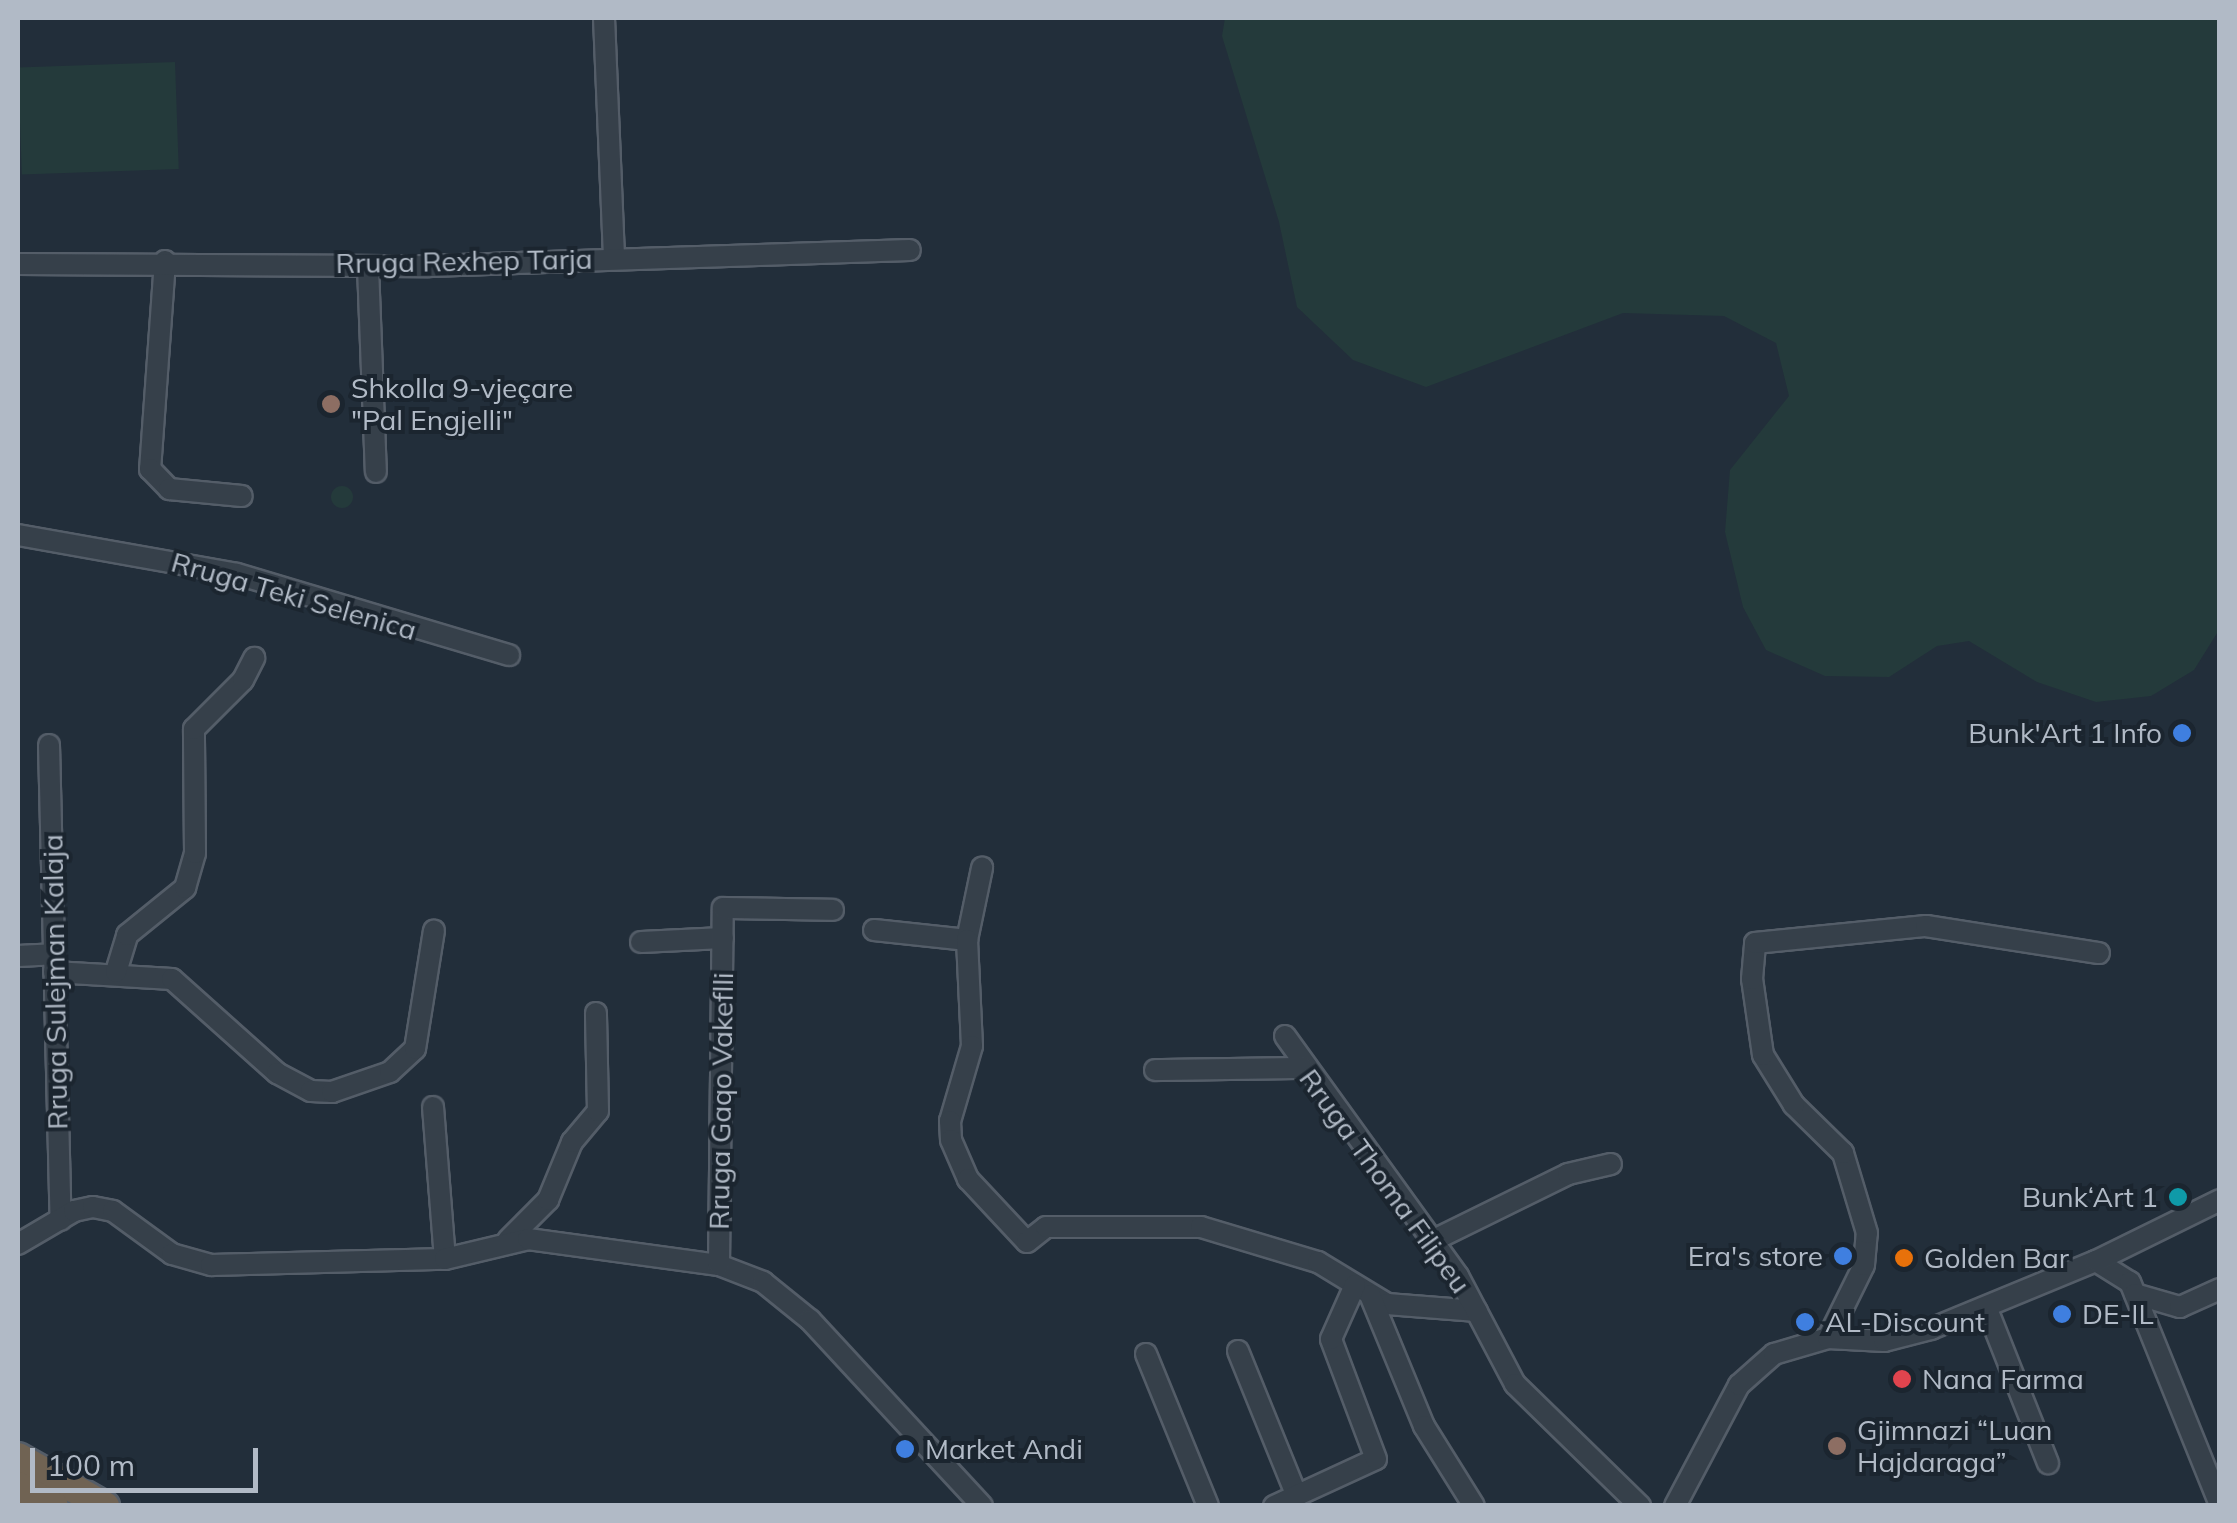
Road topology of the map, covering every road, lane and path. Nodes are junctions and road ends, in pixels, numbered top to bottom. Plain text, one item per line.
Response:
1 (604, 18) edge
2 (910, 250) dead end
3 (614, 258) junction
4 (165, 261) junction
5 (18, 264) edge
6 (368, 266) junction
7 (376, 472) dead end
8 (242, 496) dead end
9 (18, 536) edge
10 (508, 655) dead end
11 (254, 658) dead end
12 (49, 746) dead end
13 (982, 868) dead end
14 (834, 910) dead end
15 (434, 930) dead end
16 (874, 930) dead end
17 (723, 938) junction
18 (967, 940) junction
19 (641, 942) dead end
20 (2099, 953) dead end
21 (18, 956) edge
22 (53, 963) junction
23 (116, 972) junction
24 (596, 1013) dead end
25 (1285, 1036) dead end
26 (1304, 1068) junction
27 (1155, 1070) dead end
28 (434, 1107) dead end
29 (1611, 1164) dead end
30 (2220, 1200) edge
31 (61, 1220) junction
32 (1434, 1240) junction
33 (507, 1241) junction
34 (18, 1244) edge
35 (444, 1258) junction
36 (2096, 1261) junction
37 (720, 1265) junction
38 (2220, 1289) edge
39 (1362, 1290) junction
40 (2135, 1294) junction
41 (1987, 1309) junction
42 (1477, 1310) junction
43 (1828, 1338) junction
44 (1238, 1351) dead end
45 (1146, 1354) dead end
46 (18, 1457) edge
47 (2048, 1463) dead end
48 (18, 1486) edge
49 (1296, 1494) junction
50 (2220, 1505) edge
51 (54, 1506) edge
52 (105, 1506) edge
53 (982, 1506) edge
54 (1208, 1506) edge
55 (1274, 1506) edge
56 (1474, 1506) edge
57 (1640, 1506) edge
58 (1676, 1506) edge

1 - 3 street
2 - 3 street, Rruga Rexhep Tarja
3 - 6 street, Rruga Rexhep Tarja
4 - 5 street, Rruga Rexhep Tarja
4 - 6 street, Rruga Rexhep Tarja
4 - 8 street
6 - 7 street
9 - 10 street, Rruga Teki Selenica
11 - 23 street
12 - 22 street, Rruga Sulejman Kalaja
13 - 18 street
14 - 17 street, Rruga Gaqo Vakeflli
15 - 23 street
16 - 18 street
17 - 19 street, Rruga Gaqo Vakeflli
17 - 37 street, Rruga Gaqo Vakeflli
18 - 39 street
20 - 43 street
21 - 22 street
22 - 23 street
22 - 31 street, Rruga Sulejman Kalaja
24 - 33 street
25 - 26 street, Rruga Thoma Filipeu
26 - 27 street
26 - 32 street, Rruga Thoma Filipeu
28 - 35 street
29 - 32 street
30 - 36 street
31 - 34 street
31 - 35 street
32 - 42 street, Rruga Thoma Filipeu
33 - 35 street
33 - 37 street
36 - 40 street
36 - 41 street
37 - 53 street
38 - 40 street
39 - 42 street
39 - 49 street
39 - 56 street
40 - 50 street
41 - 43 street
41 - 47 street
42 - 57 street, Rruga Thoma Filipeu
43 - 58 street
44 - 49 street
45 - 54 street
46 - 52 highway
48 - 51 highway
49 - 55 street

